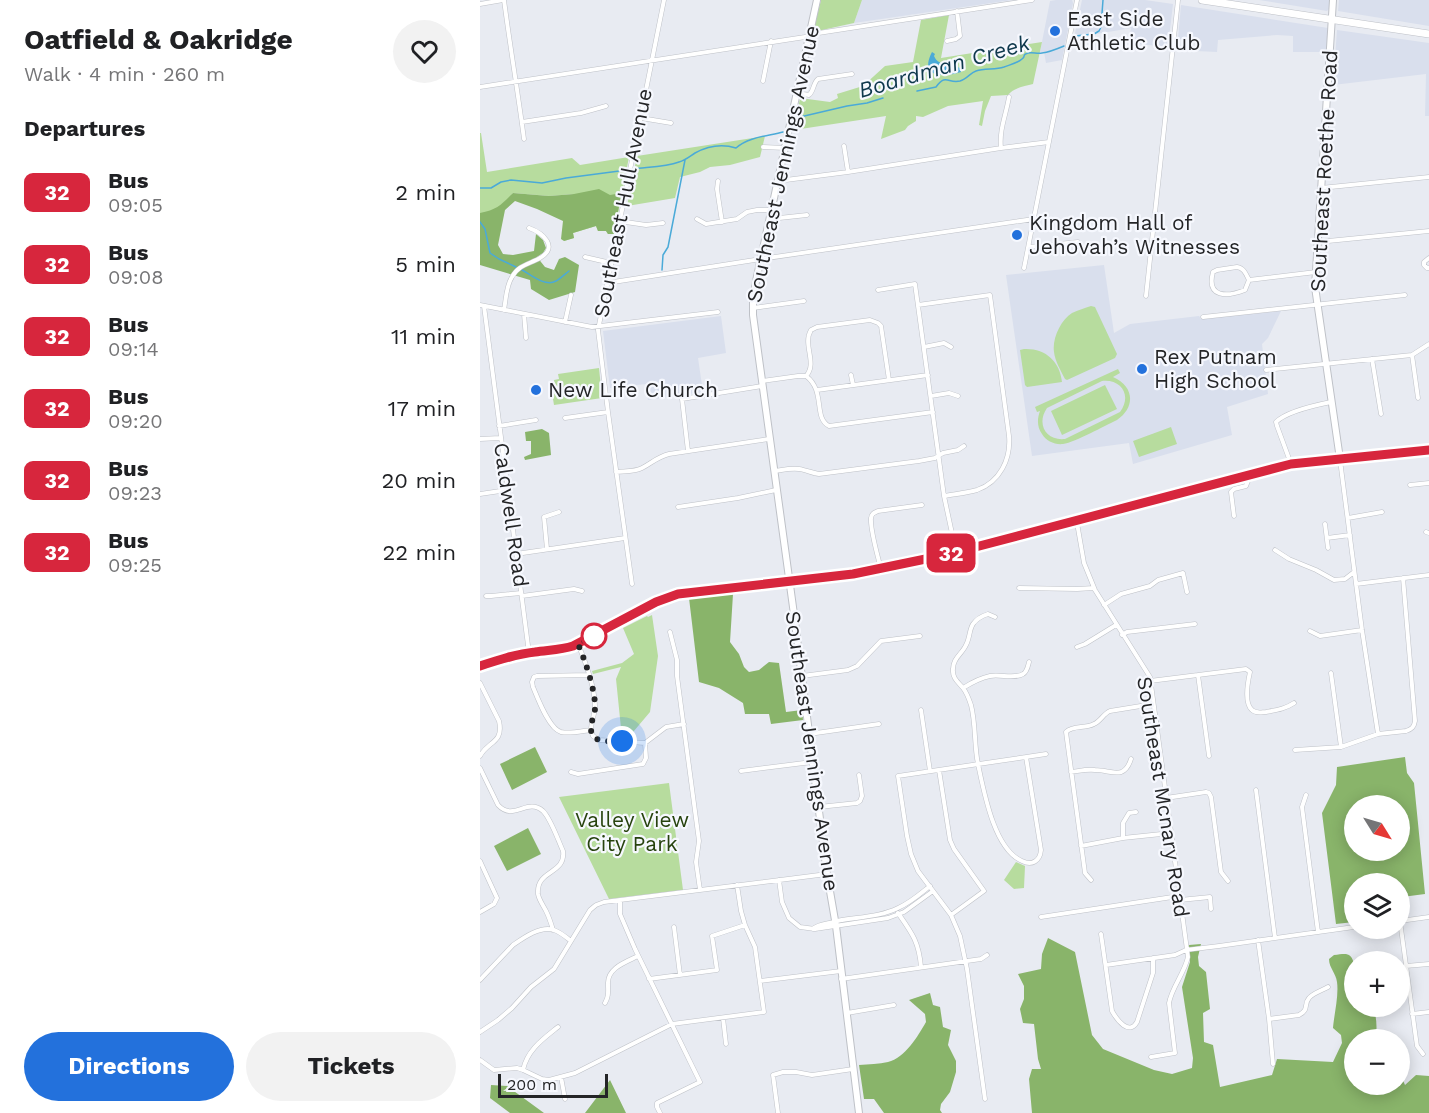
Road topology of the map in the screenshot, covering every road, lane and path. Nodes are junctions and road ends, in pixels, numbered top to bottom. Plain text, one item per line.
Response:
1 (503, 0) edge
2 (664, 0) edge
3 (817, 0) edge
4 (1032, 0) edge
5 (1077, 0) edge
6 (1178, 0) edge
7 (1202, 0) edge
8 (1333, 0) edge
9 (480, 4) edge
10 (957, 11) junction
11 (1332, 20) junction
12 (1429, 34) edge
13 (809, 36) junction
14 (771, 41) junction
15 (947, 41) dead end
16 (652, 60) junction
17 (852, 74) dead end
18 (515, 81) junction
19 (763, 81) dead end
20 (480, 87) edge
21 (797, 93) junction
22 (1010, 97) dead end
23 (606, 106) dead end
24 (641, 118) junction
25 (522, 122) junction
26 (671, 123) dead end
27 (524, 139) dead end
28 (1049, 142) junction
29 (844, 146) dead end
30 (763, 147) dead end
31 (785, 148) junction
32 (1001, 148) junction
33 (849, 172) junction
34 (1429, 177) edge
35 (718, 181) dead end
36 (778, 182) junction
37 (1321, 188) junction
38 (772, 210) junction
39 (807, 215) dead end
40 (697, 219) dead end
41 (770, 219) junction
42 (1034, 219) junction
43 (619, 220) junction
44 (722, 222) junction
45 (663, 223) dead end
46 (529, 228) dead end
47 (1429, 231) edge
48 (1078, 242) dead end
49 (1318, 242) junction
50 (1029, 247) junction
51 (585, 257) dead end
52 (1429, 258) edge
53 (761, 259) junction
54 (611, 263) junction
55 (1024, 268) dead end
56 (1429, 268) edge
57 (1316, 272) junction
58 (1250, 280) junction
59 (607, 283) junction
60 (878, 290) dead end
61 (571, 295) dead end
62 (1406, 295) dead end
63 (1146, 296) dead end
64 (804, 301) dead end
65 (1317, 304) junction
66 (482, 305) edge
67 (918, 305) junction
68 (753, 308) junction
69 (504, 310) junction
70 (718, 312) dead end
71 (524, 314) junction
72 (1203, 317) dead end
73 (565, 322) junction
74 (598, 327) junction
75 (526, 338) dead end
76 (1429, 344) edge
77 (924, 347) junction
78 (951, 347) dead end
79 (1412, 355) junction
80 (1372, 360) junction
81 (1326, 364) junction
82 (1266, 370) dead end
83 (851, 375) dead end
84 (928, 375) junction
85 (806, 376) junction
86 (889, 380) junction
87 (761, 383) junction
88 (853, 386) junction
89 (817, 390) junction
90 (931, 396) junction
91 (958, 396) dead end
92 (1418, 398) dead end
93 (1332, 402) junction
94 (608, 412) junction
95 (933, 412) junction
96 (1381, 414) dead end
97 (565, 418) dead end
98 (536, 420) dead end
99 (499, 426) junction
100 (500, 438) junction
101 (769, 439) junction
102 (480, 440) edge
103 (964, 446) dead end
104 (1429, 450) edge
105 (688, 451) junction
106 (939, 456) junction
107 (1340, 459) junction
108 (1291, 464) junction
109 (774, 471) junction
110 (616, 472) junction
111 (1247, 475) junction
112 (1429, 483) edge
113 (1410, 485) dead end
114 (507, 490) junction
115 (776, 490) junction
116 (480, 494) edge
117 (944, 496) junction
118 (921, 505) dead end
119 (678, 507) dead end
120 (560, 512) dead end
121 (1382, 512) dead end
122 (1234, 516) dead end
123 (1348, 518) junction
124 (1080, 519) junction
125 (1325, 524) dead end
126 (1350, 535) junction
127 (625, 538) junction
128 (1327, 538) junction
129 (1328, 548) dead end
130 (547, 549) junction
131 (1275, 550) dead end
132 (956, 552) junction
133 (516, 554) junction
134 (881, 568) junction
135 (1354, 572) junction
136 (1429, 575) edge
137 (1403, 578) junction
138 (789, 582) junction
139 (632, 584) dead end
140 (1356, 584) junction
141 (1019, 588) dead end
142 (1094, 588) junction
143 (582, 591) dead end
144 (1187, 592) dead end
145 (521, 594) junction
146 (486, 596) dead end
147 (1104, 605) junction
148 (995, 617) dead end
149 (1195, 624) dead end
150 (1116, 625) junction
151 (1362, 630) junction
152 (1310, 631) dead end
153 (669, 632) dead end
154 (1122, 635) junction
155 (920, 636) dead end
156 (578, 644) junction
157 (1077, 647) dead end
158 (529, 653) junction
159 (1029, 662) dead end
160 (480, 666) edge
161 (1331, 673) dead end
162 (589, 675) junction
163 (1198, 675) junction
164 (802, 676) junction
165 (1150, 681) junction
166 (480, 683) edge
167 (963, 688) junction
168 (1294, 703) dead end
169 (1153, 704) junction
170 (921, 710) dead end
171 (684, 724) junction
172 (879, 724) dead end
173 (591, 730) junction
174 (809, 734) junction
175 (1378, 735) junction
176 (645, 743) junction
177 (1341, 747) junction
178 (1295, 750) dead end
179 (1046, 754) dead end
180 (480, 756) edge
181 (1209, 756) dead end
182 (1026, 757) junction
183 (1131, 759) dead end
184 (813, 762) junction
185 (978, 764) junction
186 (480, 768) edge
187 (939, 770) junction
188 (741, 771) dead end
189 (930, 771) junction
190 (571, 772) dead end
191 (1071, 772) junction
192 (859, 775) dead end
193 (1256, 790) dead end
194 (1306, 795) dead end
195 (1166, 798) junction
196 (819, 807) junction
197 (1136, 813) dead end
198 (1171, 833) junction
199 (1124, 838) junction
200 (1081, 846) junction
201 (480, 861) edge
202 (827, 874) junction
203 (779, 880) junction
204 (1091, 880) dead end
205 (1228, 881) dead end
206 (737, 885) junction
207 (931, 889) junction
208 (700, 890) junction
209 (1180, 898) junction
210 (620, 900) junction
211 (1212, 909) dead end
212 (480, 912) edge
213 (897, 912) junction
214 (951, 915) junction
215 (1041, 917) dead end
216 (1429, 917) edge
217 (1410, 920) edge
218 (835, 924) junction
219 (745, 925) junction
220 (674, 927) dead end
221 (1344, 928) edge
222 (553, 930) junction
223 (1318, 932) junction
224 (1101, 934) dead end
225 (1275, 938) junction
226 (1258, 940) junction
227 (571, 941) junction
228 (1186, 950) junction
229 (987, 955) dead end
230 (638, 956) junction
231 (1153, 958) junction
232 (965, 962) junction
233 (1429, 964) edge
234 (1106, 965) junction
235 (1410, 966) edge
236 (921, 967) junction
237 (680, 975) junction
238 (841, 975) junction
239 (649, 979) junction
240 (480, 980) edge
241 (760, 981) junction
242 (1328, 987) dead end
243 (1410, 998) edge
244 (605, 1003) dead end
245 (894, 1005) dead end
246 (1429, 1012) edge
247 (846, 1013) junction
248 (1412, 1014) junction
249 (723, 1018) junction
250 (1269, 1019) junction
251 (672, 1024) junction
252 (558, 1027) dead end
253 (480, 1032) edge
254 (726, 1044) dead end
255 (1423, 1054) dead end
256 (1151, 1057) dead end
257 (480, 1060) edge
258 (1274, 1064) dead end
259 (853, 1069) junction
260 (523, 1070) junction
261 (561, 1077) junction
262 (565, 1099) dead end
263 (985, 1099) dead end
264 (660, 1113) edge
265 (778, 1113) edge
266 (859, 1113) edge

1 - 9 street
1 - 18 street
2 - 16 street, Southeast Hull Avenue
3 - 13 main road, Southeast Jennings Avenue
4 - 10 street
5 - 28 street
6 - 63 street
7 - 11 main road
8 - 11 main road, Southeast Roethe Road
10 - 13 street
10 - 15 street
11 - 12 main road
11 - 37 main road, Southeast Roethe Road
13 - 14 street
13 - 21 main road, Southeast Jennings Avenue
14 - 16 street
14 - 19 street
16 - 18 street
16 - 24 street, Southeast Hull Avenue
17 - 21 street
18 - 20 street
18 - 25 street
21 - 31 main road, Southeast Jennings Avenue
22 - 32 street
23 - 25 street
24 - 26 street
24 - 43 street, Southeast Hull Avenue
25 - 27 street
28 - 32 street
28 - 42 street
29 - 33 street
30 - 31 street
31 - 36 main road, Southeast Jennings Avenue
32 - 33 street
33 - 36 street
34 - 37 street
35 - 44 street
36 - 38 main road, Southeast Jennings Avenue
37 - 49 main road, Southeast Roethe Road
38 - 41 main road, Southeast Jennings Avenue
38 - 44 street
39 - 41 street
40 - 44 street
41 - 53 main road, Southeast Jennings Avenue
42 - 50 street
42 - 53 street
43 - 45 street
43 - 54 street, Southeast Hull Avenue
46 - 69 street
47 - 49 street
48 - 50 street
49 - 57 main road, Southeast Roethe Road
50 - 55 street
51 - 54 street
52 - 56 street
53 - 59 street
53 - 68 main road, Southeast Jennings Avenue
54 - 59 street, Southeast Hull Avenue
57 - 58 street
57 - 65 main road, Southeast Roethe Road
58 - 58 street
59 - 74 street, Southeast Hull Avenue
60 - 67 street
61 - 73 street
62 - 65 street
64 - 68 street
65 - 72 street
65 - 81 main road, Southeast Roethe Road
66 - 69 street
66 - 99 street, Caldwell Road
67 - 77 street
67 - 117 street
68 - 87 main road, Southeast Jennings Avenue
69 - 71 street
70 - 74 street
71 - 73 street
71 - 75 street
73 - 74 street
74 - 94 street, Southeast Hull Avenue
76 - 79 street
77 - 78 street
77 - 84 street
79 - 80 street
79 - 92 street
80 - 81 street
80 - 96 street
81 - 82 street
81 - 93 main road, Southeast Roethe Road
83 - 88 street
84 - 86 street
84 - 90 street
85 - 86 street
85 - 87 street
85 - 89 street
86 - 88 street
87 - 101 main road, Southeast Jennings Avenue
87 - 105 street
88 - 89 street
89 - 95 street
90 - 91 street
90 - 95 street
93 - 107 main road, Southeast Roethe Road
93 - 108 street
94 - 97 street
94 - 110 street, Southeast Hull Avenue
95 - 106 street
98 - 99 street
99 - 100 street, Caldwell Road
100 - 102 street
100 - 114 street, Caldwell Road
101 - 105 street
101 - 109 main road, Southeast Jennings Avenue
103 - 106 street
104 - 107 main road
105 - 110 street
106 - 109 street
106 - 117 street
107 - 108 main road
107 - 123 street, Southeast Roethe Road
108 - 111 main road
109 - 115 main road, Southeast Jennings Avenue
110 - 127 street, Southeast Hull Avenue
111 - 122 street
111 - 124 main road
112 - 113 street
114 - 116 street
114 - 133 street, Caldwell Road
115 - 119 street
115 - 138 main road, Southeast Jennings Avenue
117 - 132 street
118 - 134 street
120 - 130 street
121 - 123 street
123 - 126 street, Southeast Roethe Road
124 - 132 main road
124 - 142 street, Southeast Mcnary Road
125 - 128 street
126 - 128 street
126 - 135 street, Southeast Roethe Road
127 - 130 street
127 - 139 street, Southeast Hull Avenue
128 - 129 street
130 - 133 street
131 - 135 street
132 - 134 main road
133 - 145 street, Caldwell Road
134 - 138 main road
135 - 140 street, Southeast Roethe Road
136 - 137 street
137 - 140 street
137 - 175 street
138 - 156 main road
138 - 164 main road, Southeast Jennings Avenue
140 - 151 street, Southeast Roethe Road
141 - 142 street
142 - 147 street, Southeast Mcnary Road
143 - 145 street
144 - 147 street
145 - 146 street
145 - 158 street, Caldwell Road
147 - 150 street, Southeast Mcnary Road
148 - 167 street
149 - 154 street
150 - 154 street, Southeast Mcnary Road
150 - 157 street
151 - 152 street
151 - 175 street, Southeast Roethe Road
153 - 171 street
154 - 165 street, Southeast Mcnary Road
155 - 164 street
156 - 158 main road
156 - 162 street
158 - 160 main road
159 - 167 street
161 - 177 street
162 - 173 street
162 - 173 street
163 - 165 street
163 - 168 street
163 - 181 street
164 - 174 main road, Southeast Jennings Avenue
165 - 169 street, Southeast Mcnary Road
166 - 180 street
167 - 185 street
169 - 191 street
169 - 195 street, Southeast Mcnary Road
170 - 189 street
171 - 176 street
171 - 208 street
172 - 174 street
173 - 176 street
174 - 184 main road, Southeast Jennings Avenue
175 - 177 street
176 - 190 street
177 - 178 street
179 - 182 street
182 - 185 street
182 - 185 street
183 - 191 street
184 - 188 street
184 - 196 main road, Southeast Jennings Avenue
185 - 187 street
186 - 222 street
187 - 189 street
187 - 214 street
189 - 207 street
191 - 200 street
192 - 196 street
193 - 225 street
194 - 223 street
195 - 198 street, Southeast Mcnary Road
195 - 205 street
196 - 202 main road, Southeast Jennings Avenue
197 - 199 street
198 - 199 street
198 - 209 street, Southeast Mcnary Road
199 - 200 street
200 - 204 street
201 - 212 street
202 - 203 street
202 - 218 main road, Southeast Jennings Avenue
203 - 206 street
203 - 218 street
206 - 208 street
206 - 219 street
207 - 213 street
207 - 214 street
208 - 210 street
209 - 211 street
209 - 215 street
209 - 228 street, Southeast Mcnary Road
210 - 227 street
210 - 230 street
213 - 218 street
213 - 236 street
214 - 232 street
216 - 217 street
218 - 238 main road, Southeast Jennings Avenue
219 - 237 street
219 - 241 street
220 - 237 street
221 - 223 street
222 - 227 street
222 - 240 street
223 - 225 street
224 - 234 street
225 - 226 street
226 - 228 street
226 - 250 street
227 - 253 street
228 - 231 street
228 - 256 street
229 - 232 street
230 - 239 street
230 - 244 street
231 - 234 street
231 - 234 street
232 - 236 street
232 - 263 street
233 - 235 street
236 - 238 street
237 - 239 street
238 - 241 street
238 - 247 main road, Southeast Jennings Avenue
239 - 251 street
241 - 249 street
242 - 250 street
243 - 248 street
245 - 247 street
246 - 248 street
247 - 259 main road, Southeast Jennings Avenue
248 - 255 street
249 - 251 street
249 - 254 street
250 - 258 street
251 - 261 street
251 - 264 street
252 - 260 street
257 - 260 street
259 - 265 street
259 - 266 main road, Southeast Jennings Avenue
260 - 261 street
261 - 262 street

